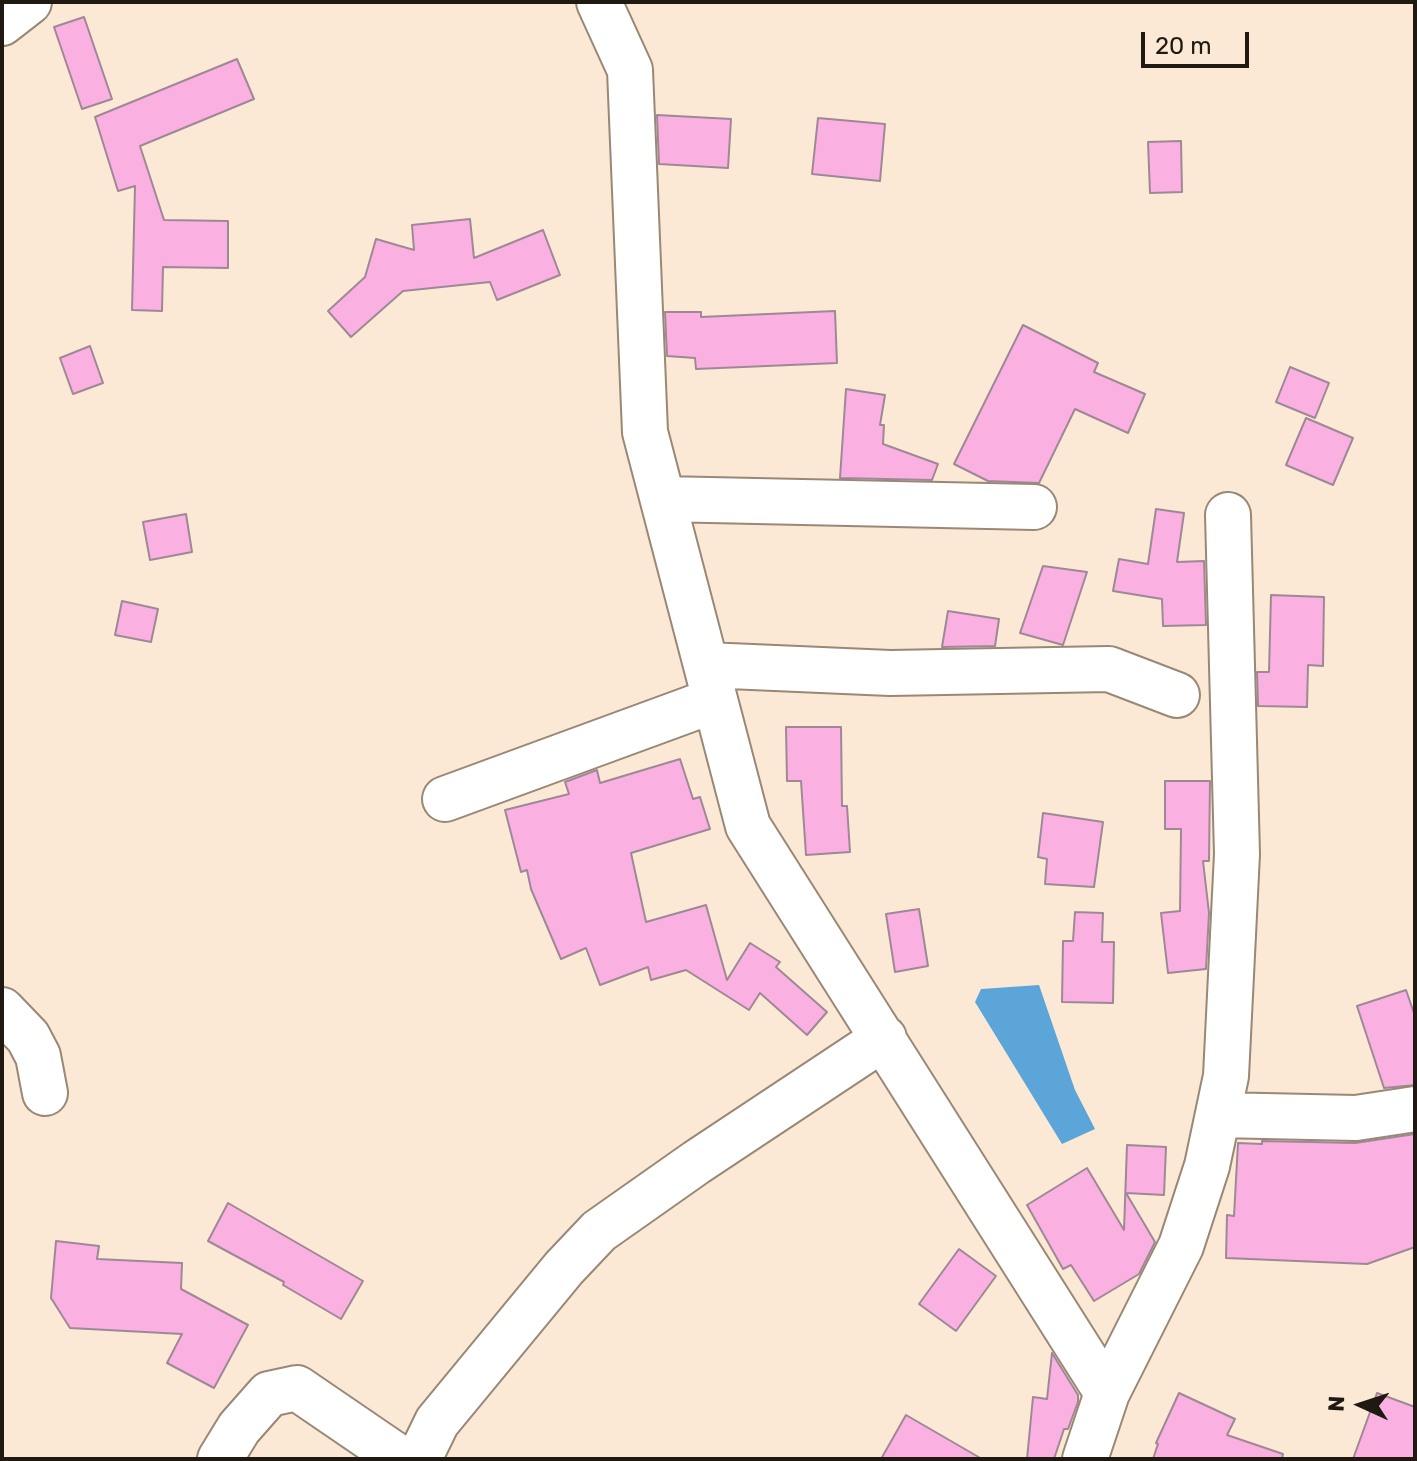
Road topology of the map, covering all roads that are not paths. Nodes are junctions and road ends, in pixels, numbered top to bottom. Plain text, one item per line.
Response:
1 (29, 2) edge
2 (599, 2) edge
3 (2, 23) edge
4 (663, 499) junction
5 (1034, 507) dead end
6 (1228, 515) dead end
7 (711, 683) junction
8 (1177, 695) dead end
9 (445, 799) dead end
10 (2, 1010) edge
11 (884, 1038) junction
12 (45, 1093) dead end
13 (1415, 1109) edge
14 (1218, 1115) junction
15 (1107, 1393) junction
16 (220, 1459) edge
17 (401, 1459) edge
18 (419, 1459) edge
19 (1085, 1459) edge

1 - 3 street
2 - 4 street
4 - 5 street
4 - 7 street
6 - 14 street
7 - 8 street
7 - 9 street
7 - 11 street
10 - 12 street
11 - 15 street
11 - 18 street
13 - 14 street
14 - 15 street
15 - 19 street
16 - 17 street

